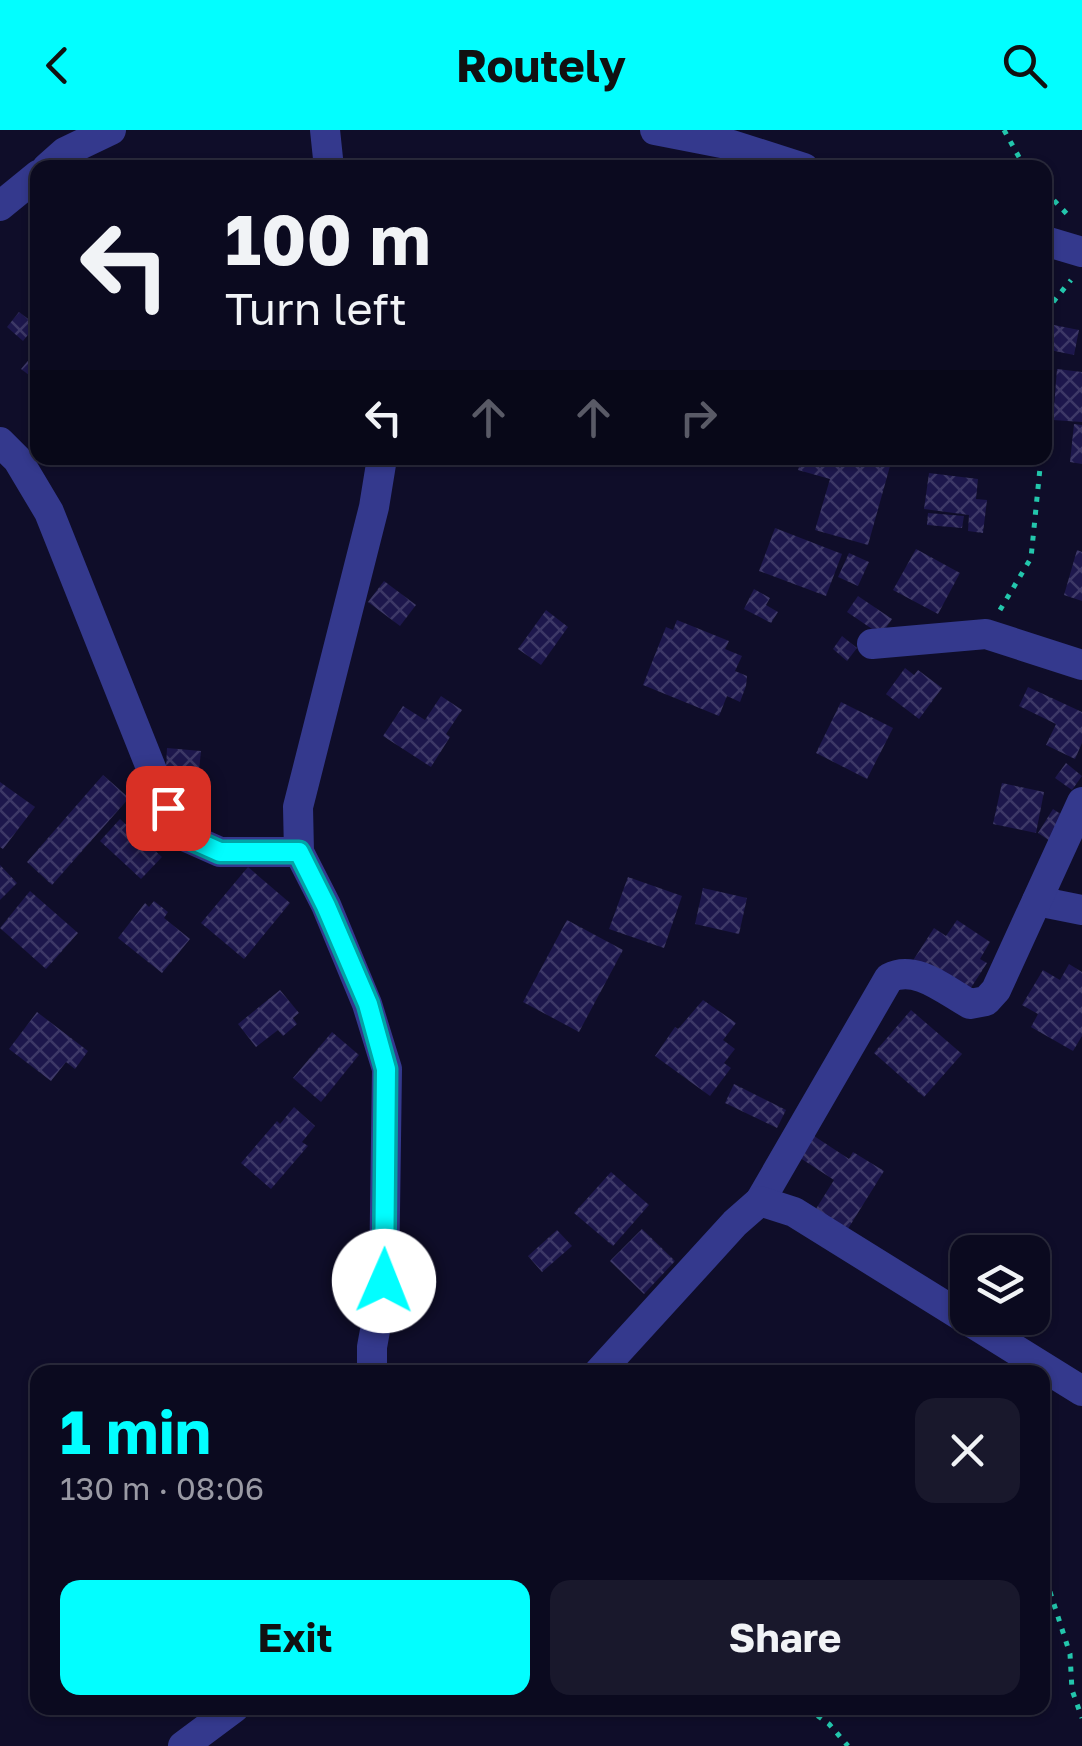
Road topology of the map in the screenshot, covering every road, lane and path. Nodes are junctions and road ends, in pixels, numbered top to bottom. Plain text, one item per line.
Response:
1 (110, 130) edge
2 (324, 130) edge
3 (655, 130) edge
4 (1004, 130) edge
5 (56, 160) edge
6 (328, 160) edge
7 (779, 160) edge
8 (1021, 160) edge
9 (30, 182) edge
10 (0, 206) edge
11 (1052, 243) edge
12 (1082, 252) edge
13 (1082, 266) edge
14 (1052, 303) edge
15 (0, 442) edge
16 (381, 465) edge
17 (1040, 465) edge
18 (986, 634) junction
19 (872, 644) dead end
20 (1082, 665) edge
21 (1082, 802) edge
22 (299, 852) junction
23 (1037, 901) junction
24 (1082, 910) edge
25 (760, 1201) junction
26 (372, 1365) edge
27 (605, 1365) edge
28 (1042, 1365) edge
29 (1050, 1370) edge
30 (1082, 1390) edge
31 (1050, 1592) edge
32 (225, 1715) edge
33 (817, 1715) edge
34 (1082, 1718) edge
35 (183, 1746) edge
36 (848, 1746) edge

1 - 5 street
2 - 6 street
3 - 7 street
4 - 8 path
9 - 10 street
11 - 12 street
13 - 14 path
15 - 22 street
16 - 22 street
17 - 18 path
18 - 19 street
18 - 20 street
21 - 23 street
22 - 26 street
23 - 24 street
23 - 25 street
25 - 27 street
25 - 28 street
29 - 30 street
31 - 34 path
32 - 35 street
33 - 36 path

